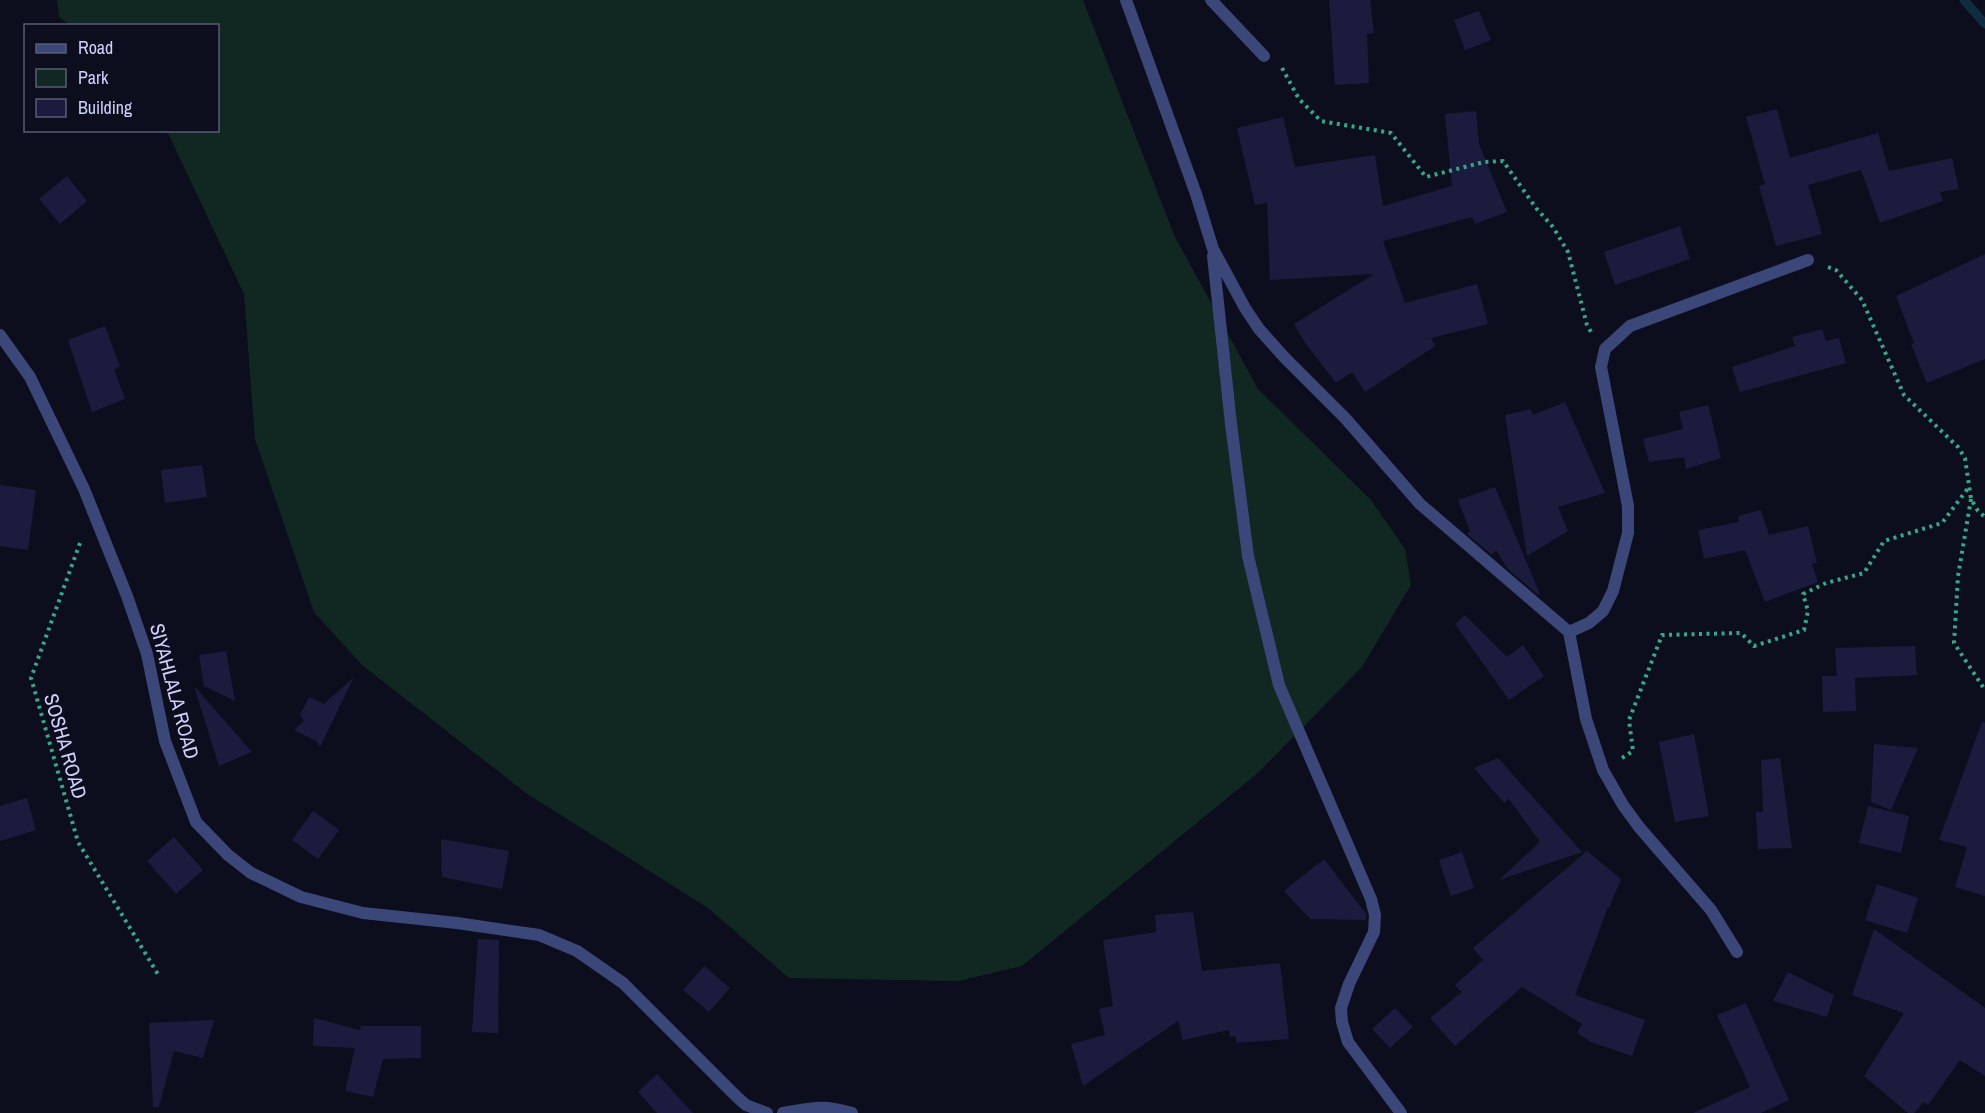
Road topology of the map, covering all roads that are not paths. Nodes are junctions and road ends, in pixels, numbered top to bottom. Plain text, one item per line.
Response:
1 (1126, 0) edge
2 (1211, 0) edge
3 (1264, 56) road end
4 (1213, 249) junction
5 (1808, 260) road end
6 (0, 335) edge
7 (1569, 632) junction
8 (1737, 952) dead end
9 (767, 1113) edge
10 (783, 1113) edge
11 (852, 1113) edge
12 (1401, 1113) edge

1 - 4 street
2 - 3 street
4 - 7 street
4 - 12 street
5 - 7 street
6 - 9 street, SIYAHLALA ROAD
7 - 8 street
10 - 11 street

